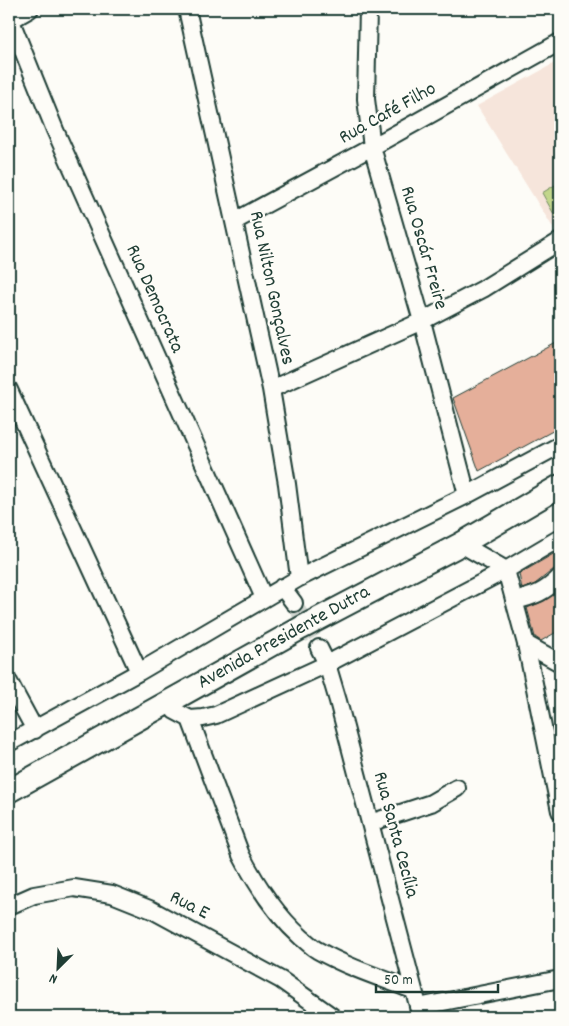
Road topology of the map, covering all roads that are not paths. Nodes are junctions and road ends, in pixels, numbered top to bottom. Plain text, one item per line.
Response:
1 (30, 9) edge
2 (187, 9) edge
3 (368, 9) edge
4 (9, 19) edge
5 (560, 42) edge
6 (372, 147) junction
7 (235, 221) junction
8 (560, 241) edge
9 (422, 320) junction
10 (271, 389) junction
11 (9, 390) edge
12 (560, 445) edge
13 (560, 486) edge
14 (467, 495) junction
15 (560, 538) edge
16 (461, 544) junction
17 (506, 570) junction
18 (560, 577) edge
19 (299, 578) junction
20 (282, 587) junction
21 (264, 598) junction
22 (514, 601) junction
23 (294, 603) tunnel mouth
24 (526, 644) junction
25 (318, 648) tunnel mouth
26 (560, 663) edge
27 (327, 664) junction
28 (139, 672) junction
29 (9, 682) edge
30 (168, 702) junction
31 (190, 719) junction
32 (34, 730) junction
33 (9, 743) edge
34 (457, 788) dead end
35 (9, 791) edge
36 (560, 811) edge
37 (370, 823) junction
38 (9, 906) edge
39 (560, 979) edge
40 (413, 990) junction
41 (420, 1012) edge
42 (333, 1017) edge

1 - 4 street
2 - 7 street, Rua Nilton Gonçalves
3 - 6 street, Rua Oscár Freire
4 - 21 street, Rua Democrata
5 - 6 street, Rua Café Filho
6 - 7 street, Rua Café Filho
6 - 9 street, Rua Oscár Freire
7 - 10 street, Rua Nilton Gonçalves
8 - 9 street
9 - 10 street
9 - 14 street, Rua Oscár Freire
10 - 19 street, Rua Nilton Gonçalves
11 - 28 street
12 - 14 street, Avenida Presidente Dutra
13 - 16 highway, Avenida Presidente Dutra
14 - 19 street, Avenida Presidente Dutra
15 - 17 street
16 - 17 street
16 - 30 highway, Avenida Presidente Dutra
17 - 22 street
17 - 27 street
18 - 22 street
19 - 20 street, Avenida Presidente Dutra
20 - 21 street, Avenida Presidente Dutra
20 - 23 street
21 - 28 street, Avenida Presidente Dutra
22 - 24 street
24 - 26 street
24 - 36 street
25 - 27 street, Rua Santa Cecília
27 - 31 street
27 - 37 street, Rua Santa Cecília
28 - 32 street, Avenida Presidente Dutra
29 - 32 street
30 - 31 street
30 - 35 highway, Avenida Presidente Dutra
31 - 40 street
32 - 33 street, Avenida Presidente Dutra
34 - 37 street
37 - 40 street, Rua Santa Cecília
38 - 42 street, Rua E
39 - 41 street
40 - 41 street, Rua Santa Cecília

